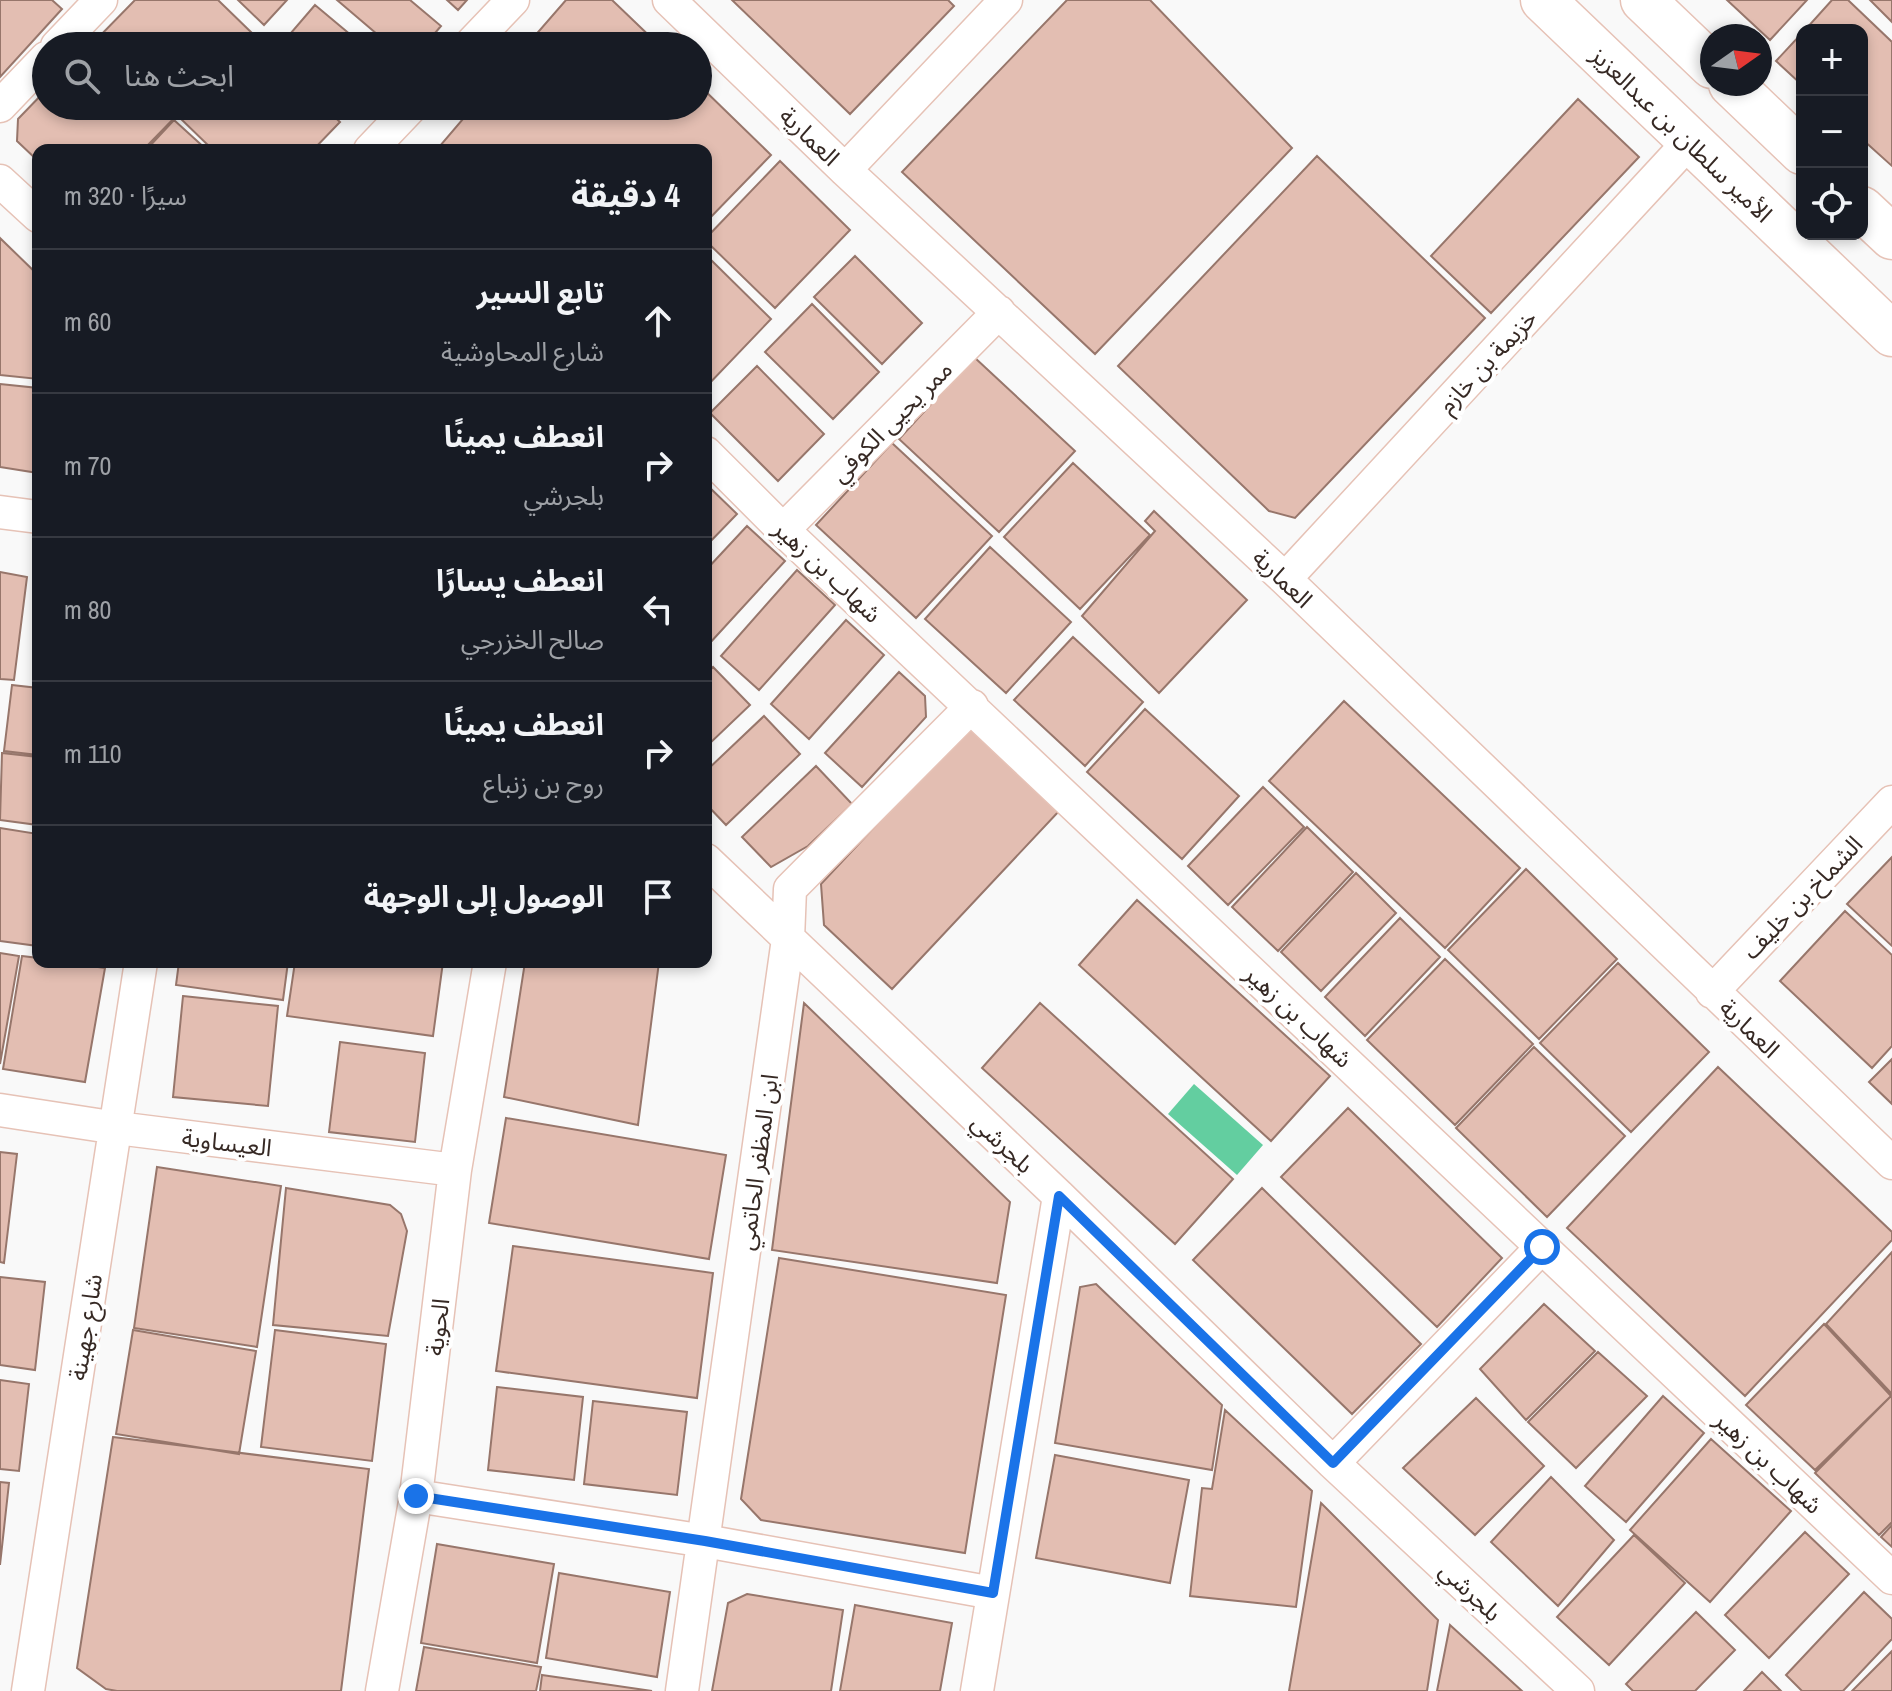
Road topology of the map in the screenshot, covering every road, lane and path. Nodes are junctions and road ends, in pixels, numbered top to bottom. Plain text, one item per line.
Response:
1 (101, 0) edge
2 (513, 0) edge
3 (669, 0) edge
4 (1006, 0) edge
5 (1543, 0) edge
6 (1643, 0) edge
7 (70, 32) edge
8 (482, 32) edge
9 (702, 32) edge
10 (712, 42) edge
11 (1700, 55) edge
12 (32, 73) edge
13 (1744, 96) edge
14 (0, 106) edge
15 (402, 120) edge
16 (1689, 142) junction
17 (385, 144) edge
18 (1796, 146) edge
19 (845, 170) junction
20 (0, 181) edge
21 (32, 210) edge
22 (1868, 215) edge
23 (1892, 237) edge
24 (999, 312) junction
25 (1892, 334) edge
26 (712, 459) edge
27 (0, 512) edge
28 (32, 516) edge
29 (783, 530) junction
30 (1285, 579) junction
31 (972, 706) junction
32 (1892, 802) edge
33 (712, 866) edge
34 (788, 939) junction
35 (140, 968) edge
36 (489, 968) edge
37 (1712, 992) junction
38 (0, 1110) edge
39 (117, 1128) junction
40 (1892, 1163) edge
41 (455, 1170) junction
42 (1059, 1196) junction
43 (1542, 1247) junction
44 (1333, 1463) junction
45 (416, 1496) junction
46 (705, 1541) junction
47 (1892, 1578) edge
48 (993, 1593) junction
49 (28, 1691) edge
50 (382, 1691) edge
51 (682, 1691) edge
52 (977, 1691) edge
53 (1578, 1691) edge

1 - 7 street
2 - 8 street
3 - 9 street, العمارية
4 - 19 street
5 - 16 street, الأمير سلطان بن عبدالعزيز
6 - 11 street
10 - 19 street, العمارية
12 - 14 street
13 - 18 street
15 - 17 street
16 - 25 street, الأمير سلطان بن عبدالعزيز
16 - 30 street, خزيمة بن خازم
19 - 24 street, العمارية
20 - 21 street
22 - 23 street
24 - 29 street, ممر يحيى الكوفي
24 - 30 street, العمارية
26 - 29 street, شهاب بن زهير
27 - 28 street
29 - 31 street, شهاب بن زهير
30 - 37 street, العمارية
31 - 34 street, ابن المظفر الحاتمي
31 - 43 street, شهاب بن زهير
32 - 37 street, الشماخ بن خليف
33 - 34 street, بلجرشي
34 - 42 street, بلجرشي
34 - 46 street, ابن المظفر الحاتمي
35 - 39 street, شارع جهينة
36 - 41 street, الحوية
37 - 40 street, العمارية
38 - 39 street, العيساوية
39 - 41 street, العيساوية
39 - 49 street, شارع جهينة
41 - 45 street, الحوية
42 - 44 street, بلجرشي
42 - 48 street
43 - 44 street
43 - 47 street, شهاب بن زهير
44 - 53 street, بلجرشي
45 - 46 street
45 - 50 street, الحوية
46 - 48 street
46 - 51 street, ابن المظفر الحاتمي
48 - 52 street

